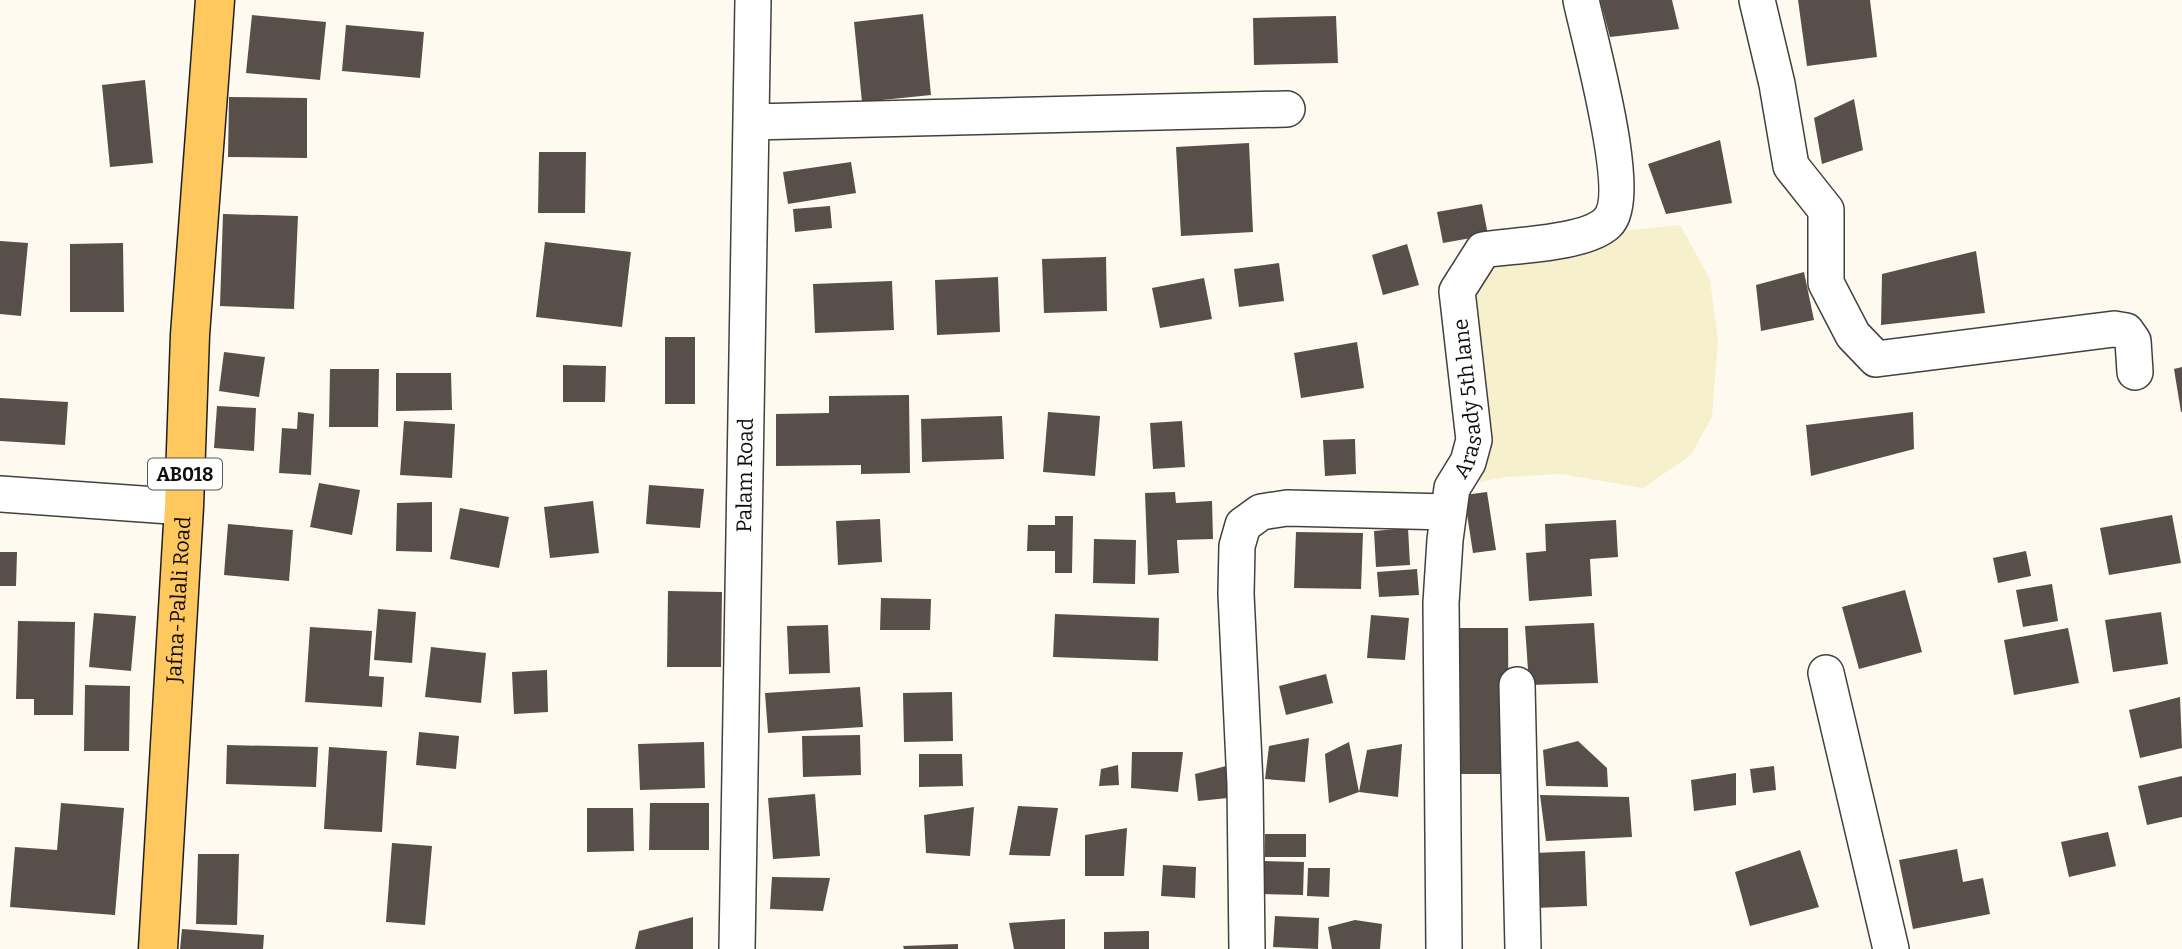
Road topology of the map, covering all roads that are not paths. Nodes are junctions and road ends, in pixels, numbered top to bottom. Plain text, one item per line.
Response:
1 (215, 0) edge
2 (753, 0) edge
3 (1581, 0) edge
4 (1757, 0) edge
5 (1287, 109) dead end
6 (752, 122) junction
7 (2135, 372) dead end
8 (0, 494) edge
9 (184, 508) junction
10 (1448, 512) junction
11 (1826, 673) dead end
12 (1517, 685) dead end
13 (158, 949) edge
14 (737, 949) edge
15 (1247, 949) edge
16 (1444, 949) edge
17 (1523, 949) edge
18 (1891, 949) edge

1 - 9 main road, Jafna-Palali Road / AB018
2 - 6 street, Palam Road
3 - 10 street, Arasady 5th lane
4 - 7 street
5 - 6 street
6 - 14 street, Palam Road
8 - 9 street
9 - 13 main road, Jafna-Palali Road / AB018
10 - 15 street
10 - 16 street, Arasady 5th lane
11 - 18 street
12 - 17 street

